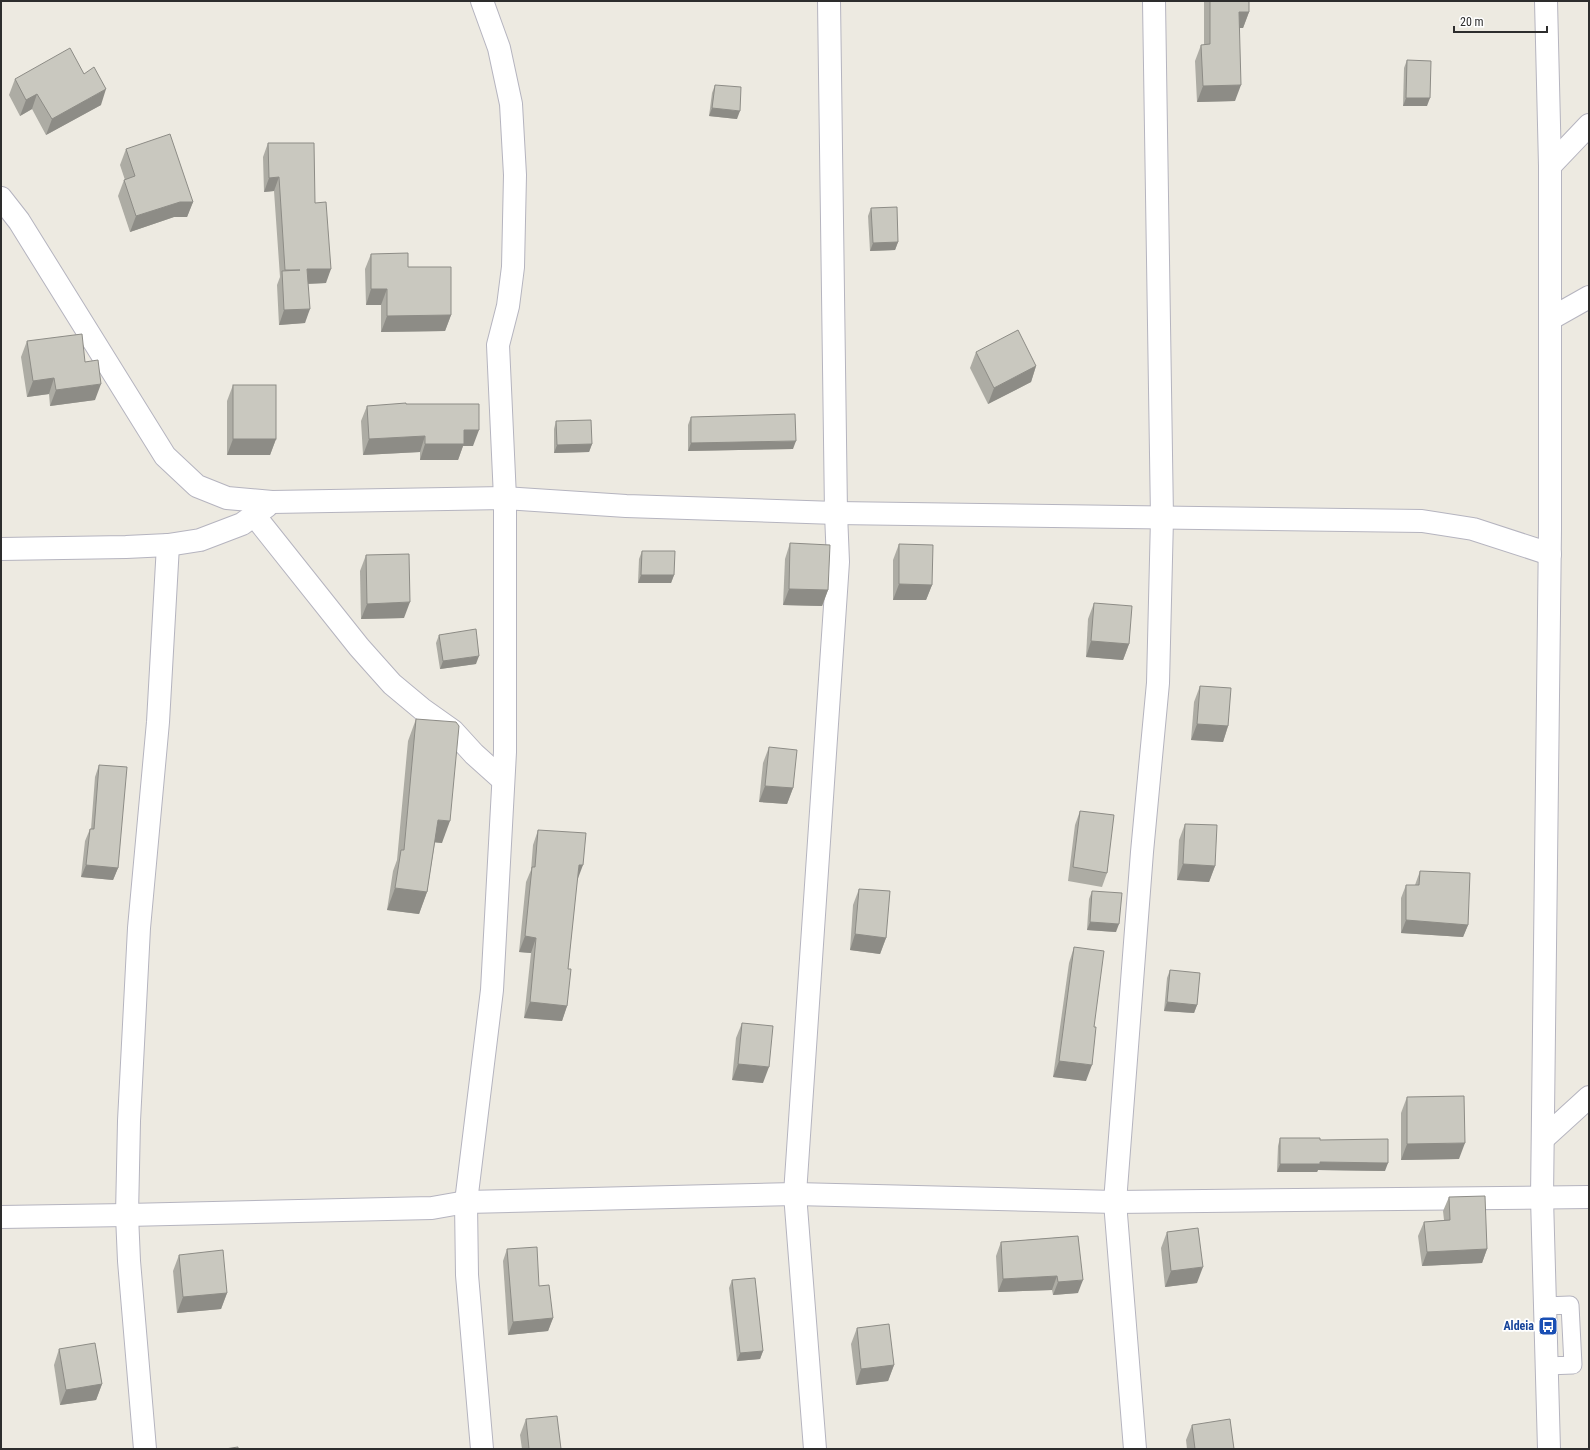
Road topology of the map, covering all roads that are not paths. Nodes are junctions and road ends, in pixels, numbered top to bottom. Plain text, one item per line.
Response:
1 (482, 1) edge
2 (829, 1) edge
3 (1154, 1) edge
4 (1546, 1) edge
5 (1589, 125) edge
6 (1550, 166) junction
7 (1, 198) edge
8 (1589, 297) edge
9 (1550, 319) junction
10 (505, 498) junction
11 (272, 502) junction
12 (836, 513) junction
13 (254, 515) junction
14 (1162, 518) junction
15 (168, 545) junction
16 (1, 550) edge
17 (1550, 554) junction
18 (503, 780) junction
19 (1589, 1098) edge
20 (1543, 1139) junction
21 (795, 1194) junction
22 (1589, 1197) edge
23 (1542, 1198) junction
24 (466, 1202) junction
25 (1115, 1202) junction
26 (127, 1216) junction
27 (1, 1217) edge
28 (145, 1449) edge
29 (482, 1449) edge
30 (814, 1449) edge
31 (1135, 1449) edge
32 (1549, 1449) edge

1 - 10 street
2 - 12 street
3 - 14 street
4 - 6 street
5 - 6 street
6 - 9 street
7 - 11 street
8 - 9 street
9 - 17 street
10 - 11 street
10 - 12 street
10 - 18 street
11 - 13 street
12 - 14 street
12 - 21 street
13 - 15 street
13 - 18 street
14 - 17 street
14 - 25 street
15 - 16 street
15 - 26 street
17 - 20 street
18 - 24 street
19 - 20 street
20 - 23 street
21 - 24 street
21 - 25 street
21 - 30 street
22 - 23 street
23 - 25 street
23 - 32 street
24 - 26 street
24 - 29 street
25 - 31 street
26 - 27 street
26 - 28 street

